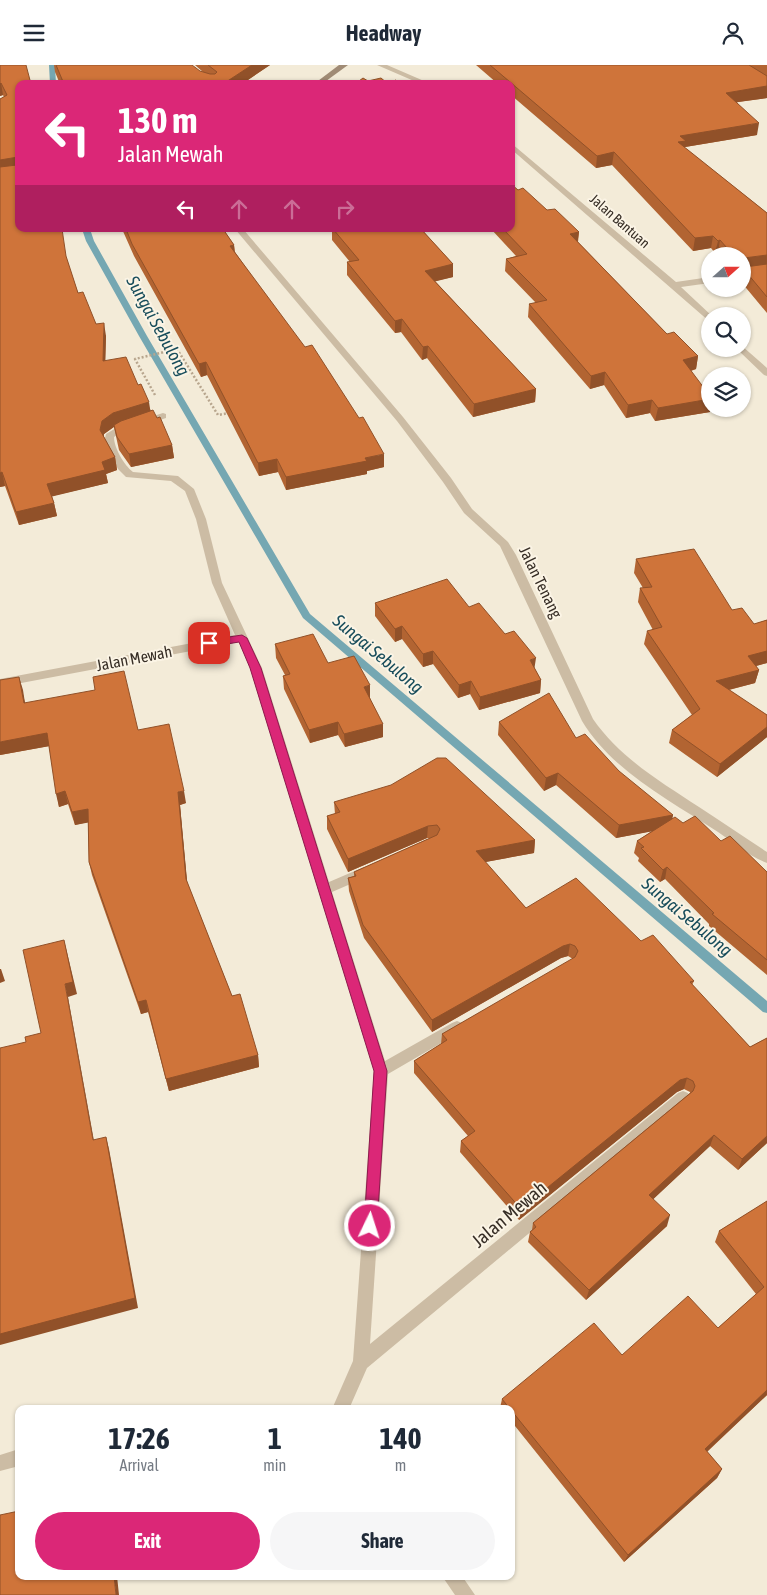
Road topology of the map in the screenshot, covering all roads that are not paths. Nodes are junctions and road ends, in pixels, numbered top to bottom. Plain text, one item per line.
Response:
1 (344, 65) edge
2 (381, 65) edge
3 (323, 80) edge
4 (418, 80) edge
5 (515, 148) edge
6 (243, 232) edge
7 (701, 281) edge
8 (674, 285) junction
9 (701, 310) edge
10 (750, 357) edge
11 (767, 373) edge
12 (163, 416) road end
13 (242, 638) junction
14 (0, 683) edge
15 (767, 858) edge
16 (378, 866) edge
17 (325, 889) junction
18 (466, 1022) edge
19 (381, 1071) junction
20 (683, 1097) edge
21 (361, 1362) junction
22 (342, 1405) edge
23 (15, 1458) edge
24 (0, 1463) edge
25 (454, 1580) edge
26 (466, 1595) edge

1 - 3 street
2 - 4 street
5 - 8 street, Jalan Bantuan
6 - 15 street, Jalan Tenang
7 - 8 street
8 - 9 street, Jalan Bantuan
10 - 11 street
12 - 13 street
13 - 14 street, Jalan Mewah
13 - 17 street, Jalan Mewah
16 - 17 street
17 - 19 street, Jalan Mewah
18 - 19 street
19 - 21 street, Jalan Mewah
20 - 21 street, Jalan Mewah
21 - 22 street, Jalan Mewah
23 - 24 street
25 - 26 street

